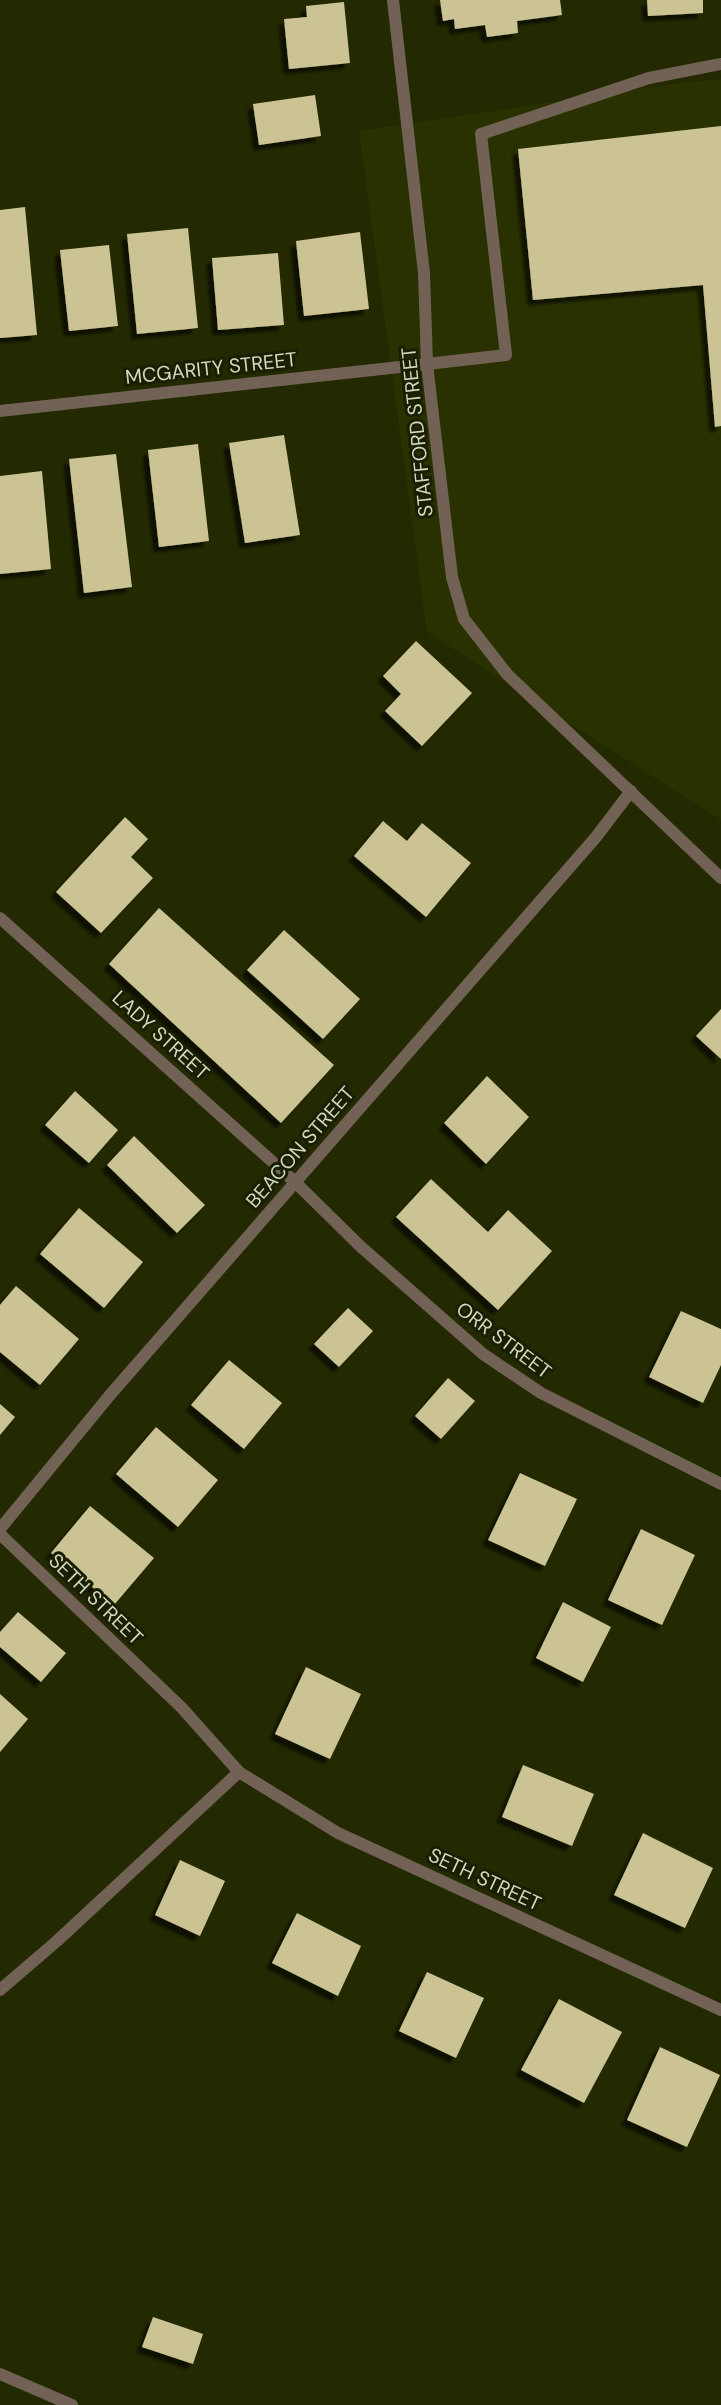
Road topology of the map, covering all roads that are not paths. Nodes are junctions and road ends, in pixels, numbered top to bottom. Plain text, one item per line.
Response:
1 (393, 0) edge
2 (721, 64) edge
3 (427, 364) junction
4 (0, 411) edge
5 (631, 792) junction
6 (721, 878) edge
7 (0, 918) edge
8 (295, 1182) junction
9 (721, 1484) edge
10 (0, 1529) edge
11 (0, 1534) edge
12 (238, 1772) junction
13 (0, 1990) edge
14 (721, 2010) edge
15 (0, 2374) edge
16 (72, 2405) edge

1 - 3 street, STAFFORD STREET
2 - 3 street, MCGARITY STREET
3 - 4 street, MCGARITY STREET
3 - 5 street, STAFFORD STREET
5 - 6 street, STAFFORD STREET
5 - 8 street, BEACON STREET
7 - 8 street, LADY STREET
8 - 9 street, ORR STREET
8 - 10 street, BEACON STREET
11 - 12 street, SETH STREET
12 - 13 street
12 - 14 street, SETH STREET
15 - 16 street

